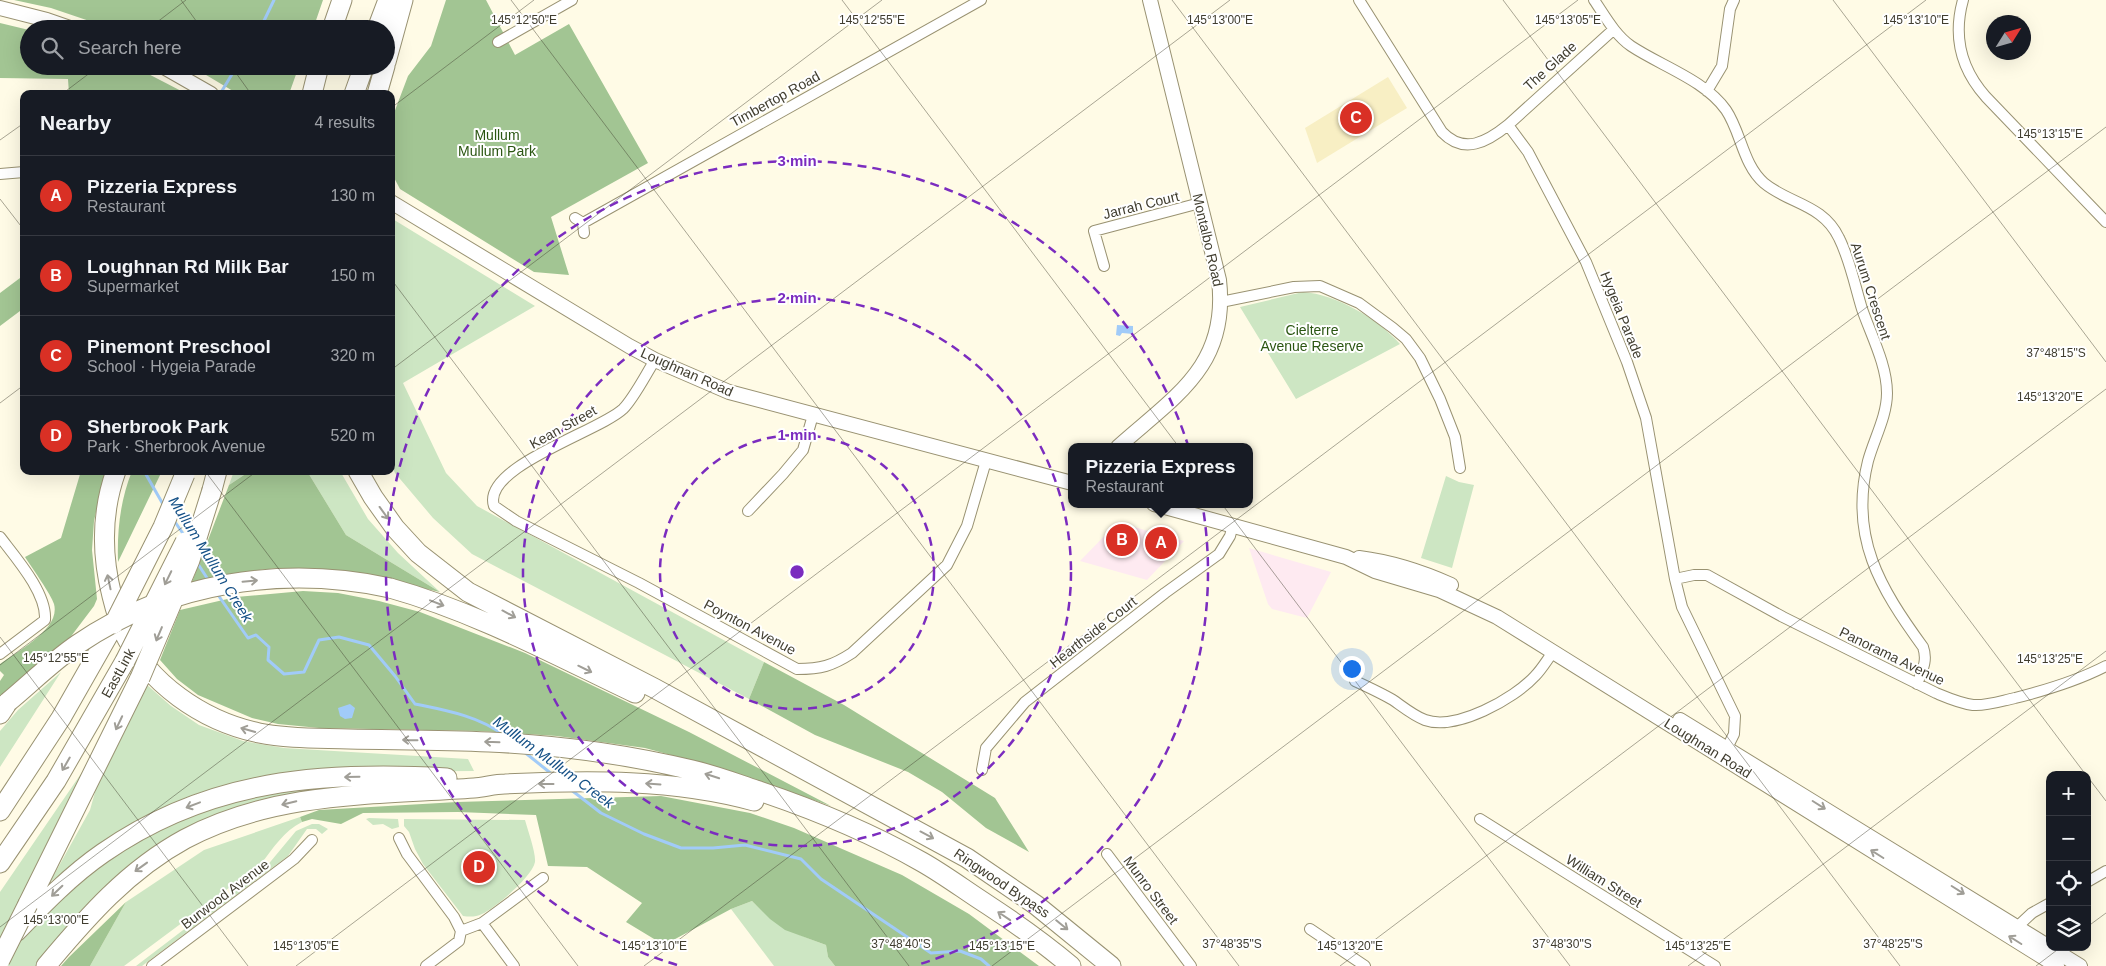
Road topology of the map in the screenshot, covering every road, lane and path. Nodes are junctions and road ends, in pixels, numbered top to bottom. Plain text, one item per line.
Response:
1 (342, 0) edge
2 (388, 0) edge
3 (403, 0) edge
4 (981, 0) edge
5 (1150, 0) edge
6 (1359, 0) edge
7 (1594, 0) edge
8 (1734, 0) edge
9 (1963, 0) edge
10 (567, 1) edge
11 (0, 8) edge
12 (47, 20) edge
13 (335, 20) edge
14 (380, 20) edge
15 (395, 29) edge
16 (1614, 30) junction
17 (498, 42) dead end
18 (178, 75) edge
19 (315, 75) edge
20 (317, 75) edge
21 (361, 75) edge
22 (383, 75) edge
23 (204, 90) edge
24 (309, 90) edge
25 (313, 90) edge
26 (355, 90) edge
27 (379, 90) edge
28 (1707, 91) junction
29 (1508, 125) junction
30 (20, 172) edge
31 (0, 174) edge
32 (1200, 203) junction
33 (395, 204) edge
34 (2106, 222) edge
35 (581, 224) dead end
36 (1104, 266) dead end
37 (1221, 302) junction
38 (655, 360) junction
39 (813, 415) junction
40 (1122, 443) edge
41 (986, 461) junction
42 (1460, 468) dead end
43 (184, 475) edge
44 (360, 475) edge
45 (114, 478) edge
46 (214, 479) edge
47 (1068, 482) edge
48 (1169, 508) edge
49 (748, 511) dead end
50 (503, 514) joint
51 (1233, 525) junction
52 (0, 537) edge
53 (1346, 557) junction
54 (1675, 579) junction
55 (1553, 652) junction
56 (0, 654) edge
57 (2106, 666) edge
58 (1355, 681) dead end
59 (1917, 684) junction
60 (3, 709) edge
61 (61, 718) junction
62 (1726, 748) junction
63 (982, 770) dead end
64 (503, 784) junction
65 (0, 787) edge
66 (0, 810) edge
67 (884, 812) junction
68 (1480, 819) dead end
69 (399, 838) dead end
70 (312, 840) dead end
71 (1107, 854) dead end
72 (0, 863) edge
73 (2106, 871) edge
74 (543, 878) dead end
75 (2091, 880) edge
76 (977, 898) junction
77 (2046, 905) edge
78 (482, 924) junction
79 (2017, 927) junction
80 (1310, 929) dead end
81 (461, 931) junction
82 (0, 947) edge
83 (0, 960) edge
84 (46, 966) edge
85 (152, 966) edge
86 (426, 966) edge
87 (514, 966) edge
88 (1071, 966) edge
89 (1111, 966) edge
90 (1191, 966) edge
91 (1365, 966) edge
92 (1714, 966) edge
93 (2057, 966) edge
94 (2080, 966) edge

1 - 13 highway
2 - 14 highway
3 - 15 highway
4 - 35 street, Timbertop Road
5 - 32 main road, Montalbo Road
6 - 29 street
7 - 16 street, Aurum Crescent
8 - 28 street
9 - 34 street
10 - 17 street
11 - 12 main road
16 - 28 street, Aurum Crescent
16 - 29 street, The Glade
18 - 23 main road
19 - 24 highway
20 - 25 highway
21 - 26 highway
22 - 27 highway
28 - 59 street, Aurum Crescent
29 - 54 street, Hygeia Parade
30 - 31 street
32 - 36 street, Jarrah Court
32 - 37 main road, Montalbo Road
33 - 38 main road, Loughnan Road
37 - 40 main road, Montalbo Road
37 - 42 street
38 - 39 main road, Loughnan Road
38 - 50 street, Kean Street
39 - 41 main road, Loughnan Road
39 - 49 street
41 - 47 main road, Loughnan Road
41 - 50 street, Poynton Avenue
43 - 61 highway, EastLink, bridge
44 -> 67 highway
76 -> 45 highway
46 -> 72 highway, EastLink, bridge
46 -> 83 highway, bridge
48 - 51 main road, Loughnan Road
51 - 53 main road, Loughnan Road
51 - 63 street, Hearthside Court
52 - 56 street
53 - 55 main road, Loughnan Road
53 - 62 main road, Loughnan Road
54 - 59 street, Panorama Avenue
54 - 62 street, Hygeia Parade
55 - 58 street
93 -> 55 main road, Loughnan Road
57 - 59 street, Panorama Avenue
60 -> 67 highway, bridge
61 - 65 highway
61 - 66 highway, EastLink
62 -> 79 main road, Loughnan Road
76 -> 64 highway
64 -> 82 highway
64 -> 84 highway
67 -> 89 highway, Ringwood Bypass
68 - 92 street, William Street
69 - 81 street
70 - 85 street, Burwood Avenue
71 - 90 street, Munro Street
73 - 75 street
74 - 78 street
88 -> 76 highway, Ringwood Bypass
77 - 79 street
78 - 81 street
78 - 87 street
79 - 94 main road, Loughnan Road
80 - 91 street
81 - 86 street

